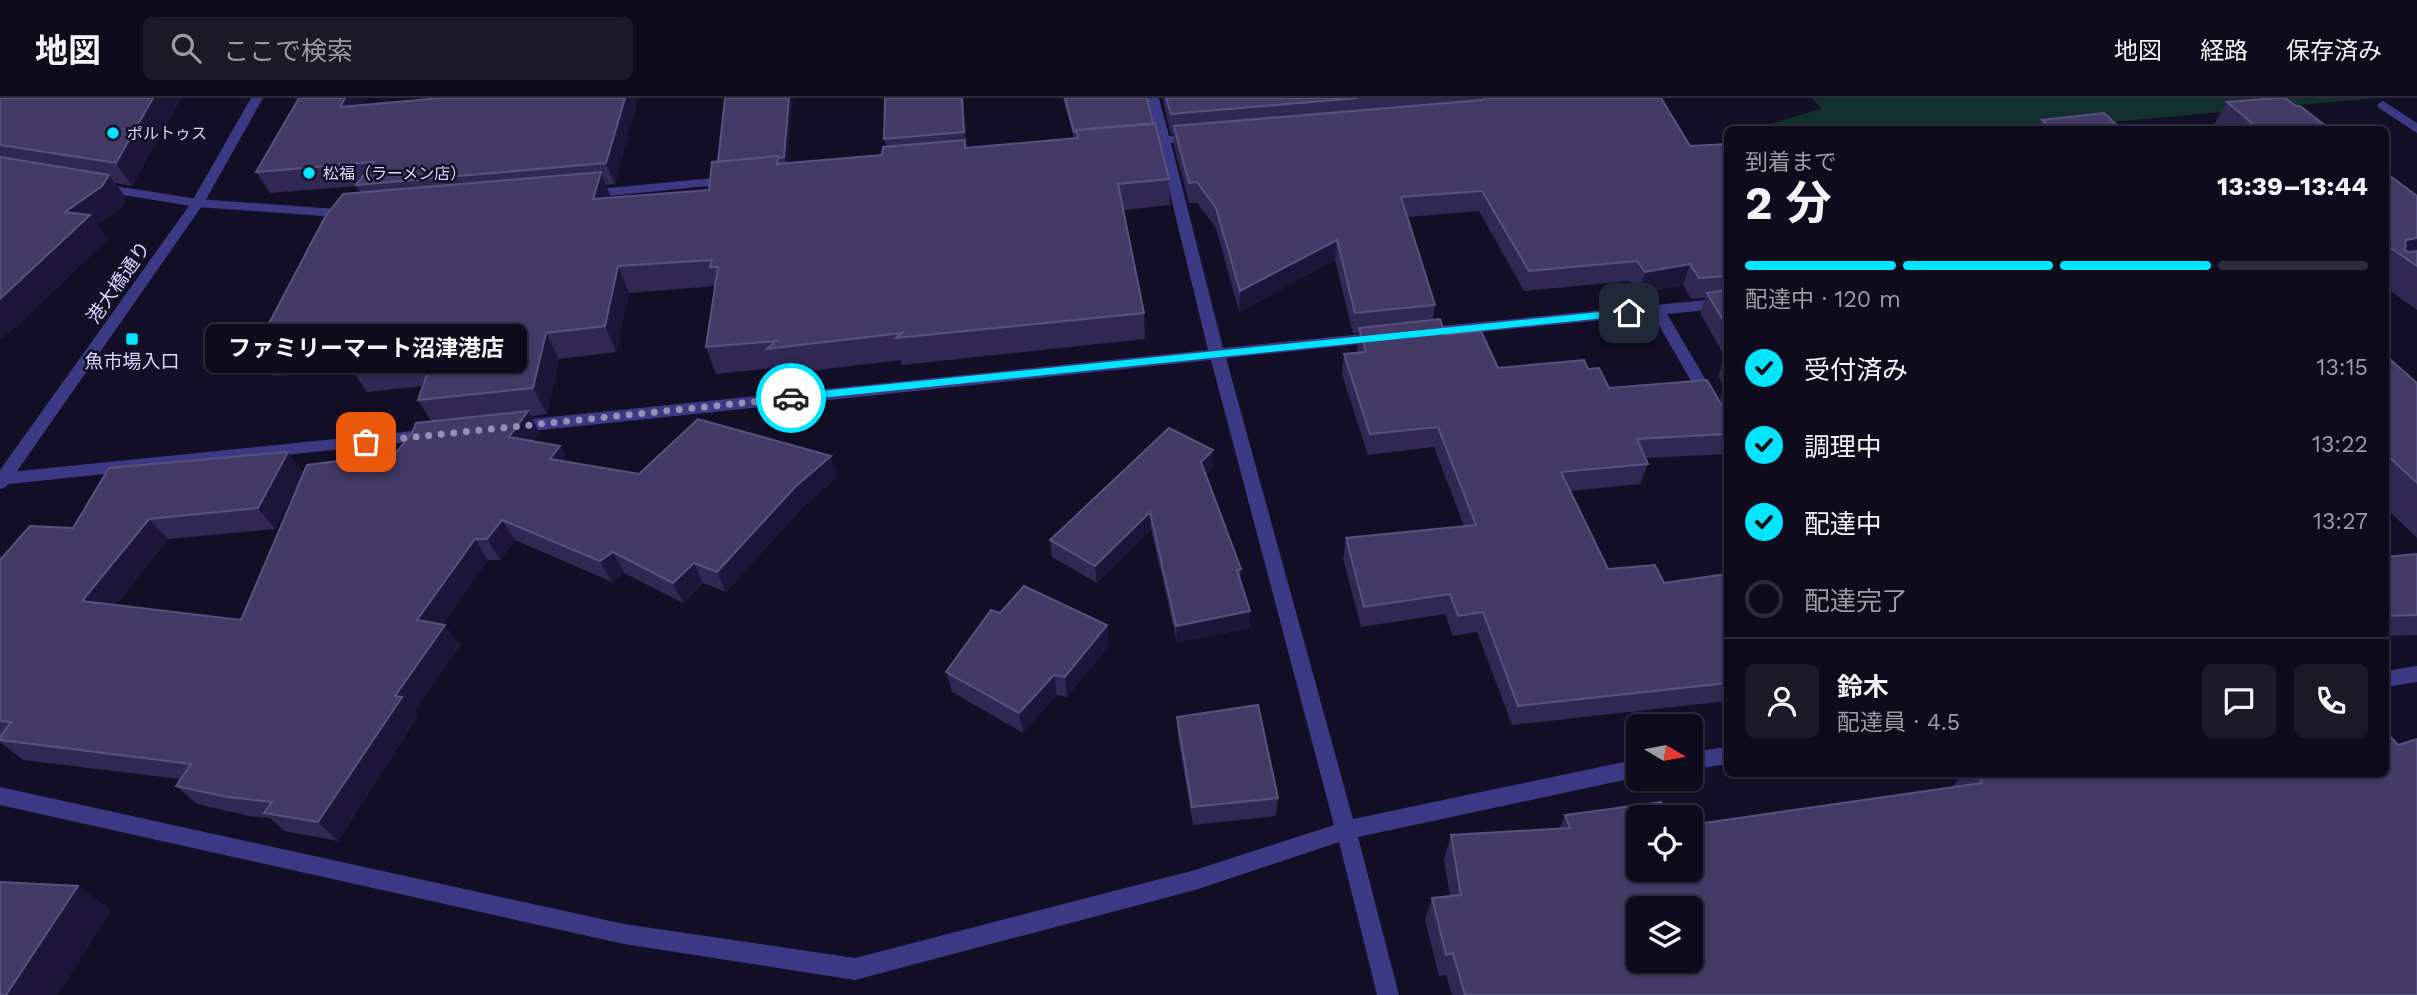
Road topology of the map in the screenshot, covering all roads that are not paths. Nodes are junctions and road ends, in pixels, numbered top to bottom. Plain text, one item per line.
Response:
1 (257, 98) edge
2 (1153, 98) edge
3 (2382, 105) dead end
4 (2417, 129) edge
5 (1217, 135) edge
6 (1163, 140) junction
7 (1121, 144) edge
8 (751, 179) edge
9 (79, 184) edge
10 (573, 195) edge
11 (197, 203) junction
12 (367, 213) edge
13 (1724, 303) edge
14 (1657, 310) junction
15 (1217, 354) junction
16 (1724, 424) edge
17 (495, 429) edge
18 (453, 433) edge
19 (1, 481) edge
20 (2417, 674) edge
21 (2389, 678) edge
22 (1724, 756) edge
23 (1703, 759) edge
24 (1626, 771) edge
25 (0, 796) edge
26 (1346, 830) junction
27 (1388, 995) edge

1 - 11 street, 港大橋通り
2 - 6 street
3 - 4 street
5 - 6 street
6 - 7 street
6 - 15 street
8 - 10 street
9 - 11 street
11 - 12 street
11 - 19 street, 港大橋通り
13 - 14 street
14 - 15 street
14 - 16 street
15 - 17 street
15 - 26 street
18 - 19 street
20 - 21 street
22 - 23 street
24 - 26 street
25 - 26 street
26 - 27 street

